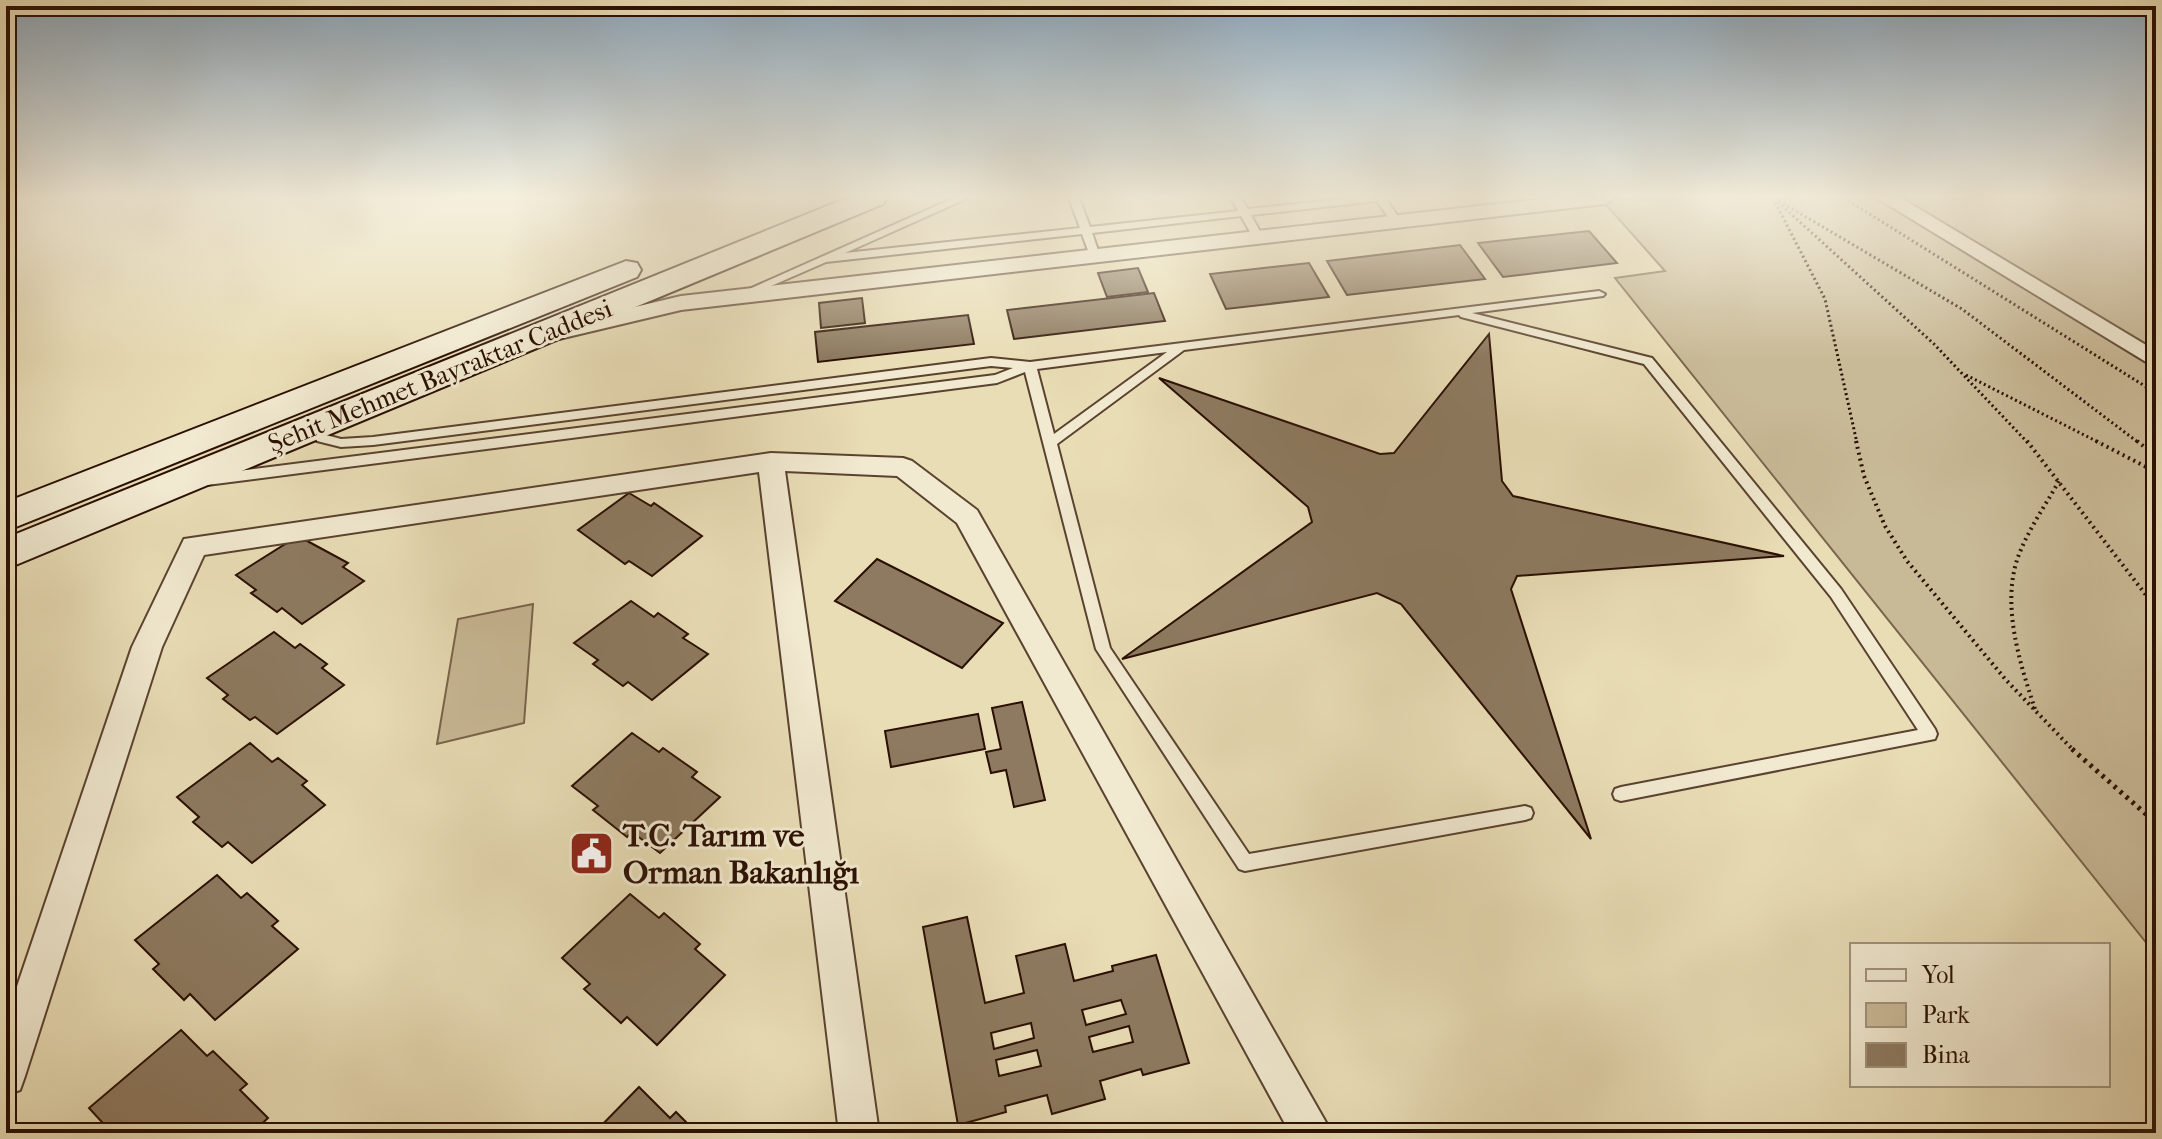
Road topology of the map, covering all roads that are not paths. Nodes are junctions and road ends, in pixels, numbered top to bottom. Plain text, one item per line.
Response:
1 (671, 251) edge
2 (744, 251) edge
3 (842, 251) edge
4 (897, 251) edge
5 (1093, 251) edge
6 (1137, 251) edge
7 (1975, 251) edge
8 (1095, 256) junction
9 (824, 259) junction
10 (1599, 294) dead end
11 (741, 296) junction
12 (1456, 313) junction
13 (535, 337) junction
14 (1182, 346) junction
15 (2156, 361) edge
16 (1030, 366) junction
17 (317, 426) junction
18 (1050, 443) junction
19 (771, 462) junction
20 (178, 484) junction
21 (6, 517) edge
22 (6, 554) edge
23 (1621, 794) dead end
24 (1525, 813) dead end
25 (6, 1076) edge
26 (859, 1133) edge
27 (1312, 1133) edge

1 - 21 main road, Şehit Mehmet Bayraktar Caddesi
2 - 13 main road, Şehit Mehmet Bayraktar Caddesi
3 - 9 lane
4 - 9 lane
5 - 8 lane
6 - 8 street
7 - 15 street
8 - 11 street
9 - 11 lane
10 - 12 lane
11 - 13 street
12 - 14 lane
12 - 23 lane
13 - 17 main road, Şehit Mehmet Bayraktar Caddesi
14 - 16 lane
14 - 18 lane
16 - 17 lane
16 - 18 lane
16 - 20 lane
17 - 20 main road, Şehit Mehmet Bayraktar Caddesi
18 - 24 lane
19 - 25 street
19 - 26 street
19 - 27 street
20 - 22 main road, Şehit Mehmet Bayraktar Caddesi

